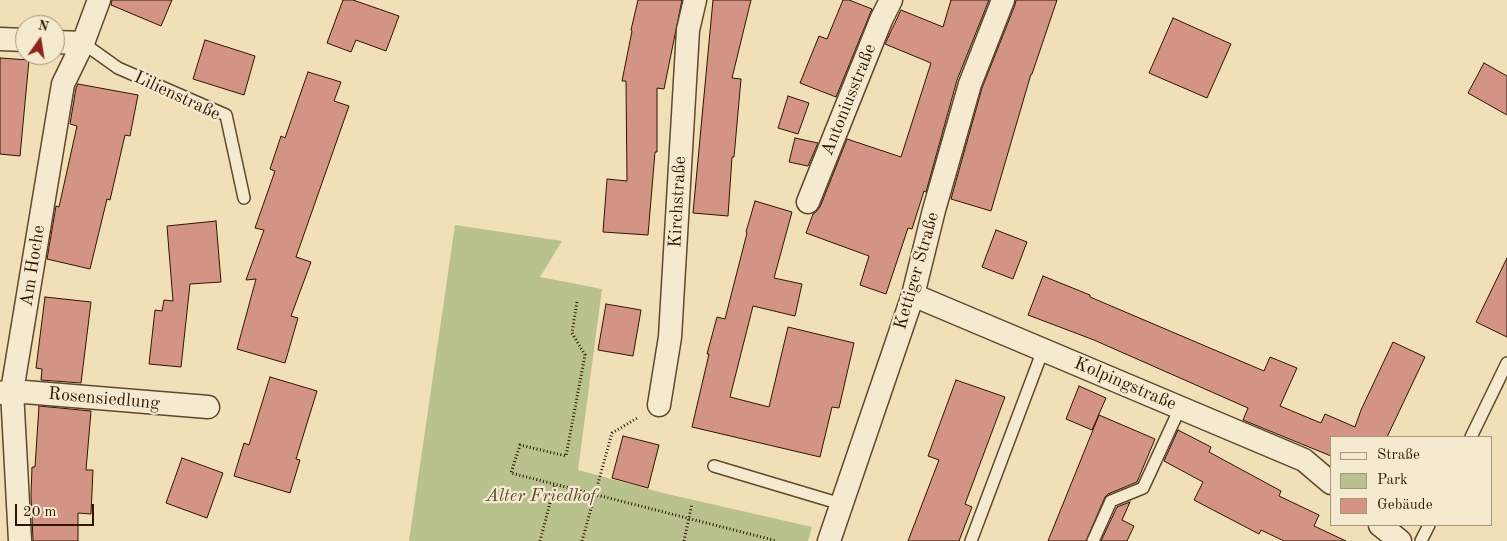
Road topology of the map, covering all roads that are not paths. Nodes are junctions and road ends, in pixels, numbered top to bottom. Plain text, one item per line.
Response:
1 (99, 0) edge
2 (695, 0) edge
3 (891, 0) edge
4 (1003, 0) edge
5 (0, 39) edge
6 (15, 40) edge
7 (65, 42) edge
8 (84, 43) junction
9 (244, 198) dead end
10 (808, 202) dead end
11 (913, 295) junction
12 (1043, 350) junction
13 (1507, 363) edge
14 (6, 392) edge
15 (658, 405) road end
16 (208, 407) dead end
17 (1180, 408) junction
18 (1471, 436) edge
19 (714, 466) dead end
20 (1330, 482) edge
21 (842, 504) junction
22 (1381, 526) edge
23 (1428, 526) edge
24 (20, 541) edge
25 (829, 541) edge
26 (971, 541) edge
27 (1093, 541) edge
28 (1400, 541) edge
29 (1421, 541) edge

1 - 8 street, Am Hoche
2 - 15 street, Kirchstraße
3 - 10 street, Antoniusstraße
4 - 11 street, Kettiger Straße
5 - 6 street
7 - 8 street
8 - 9 lane, Lilienstraße
8 - 14 street, Am Hoche
11 - 12 street, Kolpingstraße
11 - 21 street, Kettiger Straße
12 - 17 street, Kolpingstraße
12 - 26 lane
13 - 18 lane
14 - 16 street, Rosensiedlung
14 - 24 street, Am Hoche
17 - 20 street, Kolpingstraße
17 - 27 lane
19 - 21 lane
21 - 25 street, Kettiger Straße
22 - 28 street
23 - 29 lane

